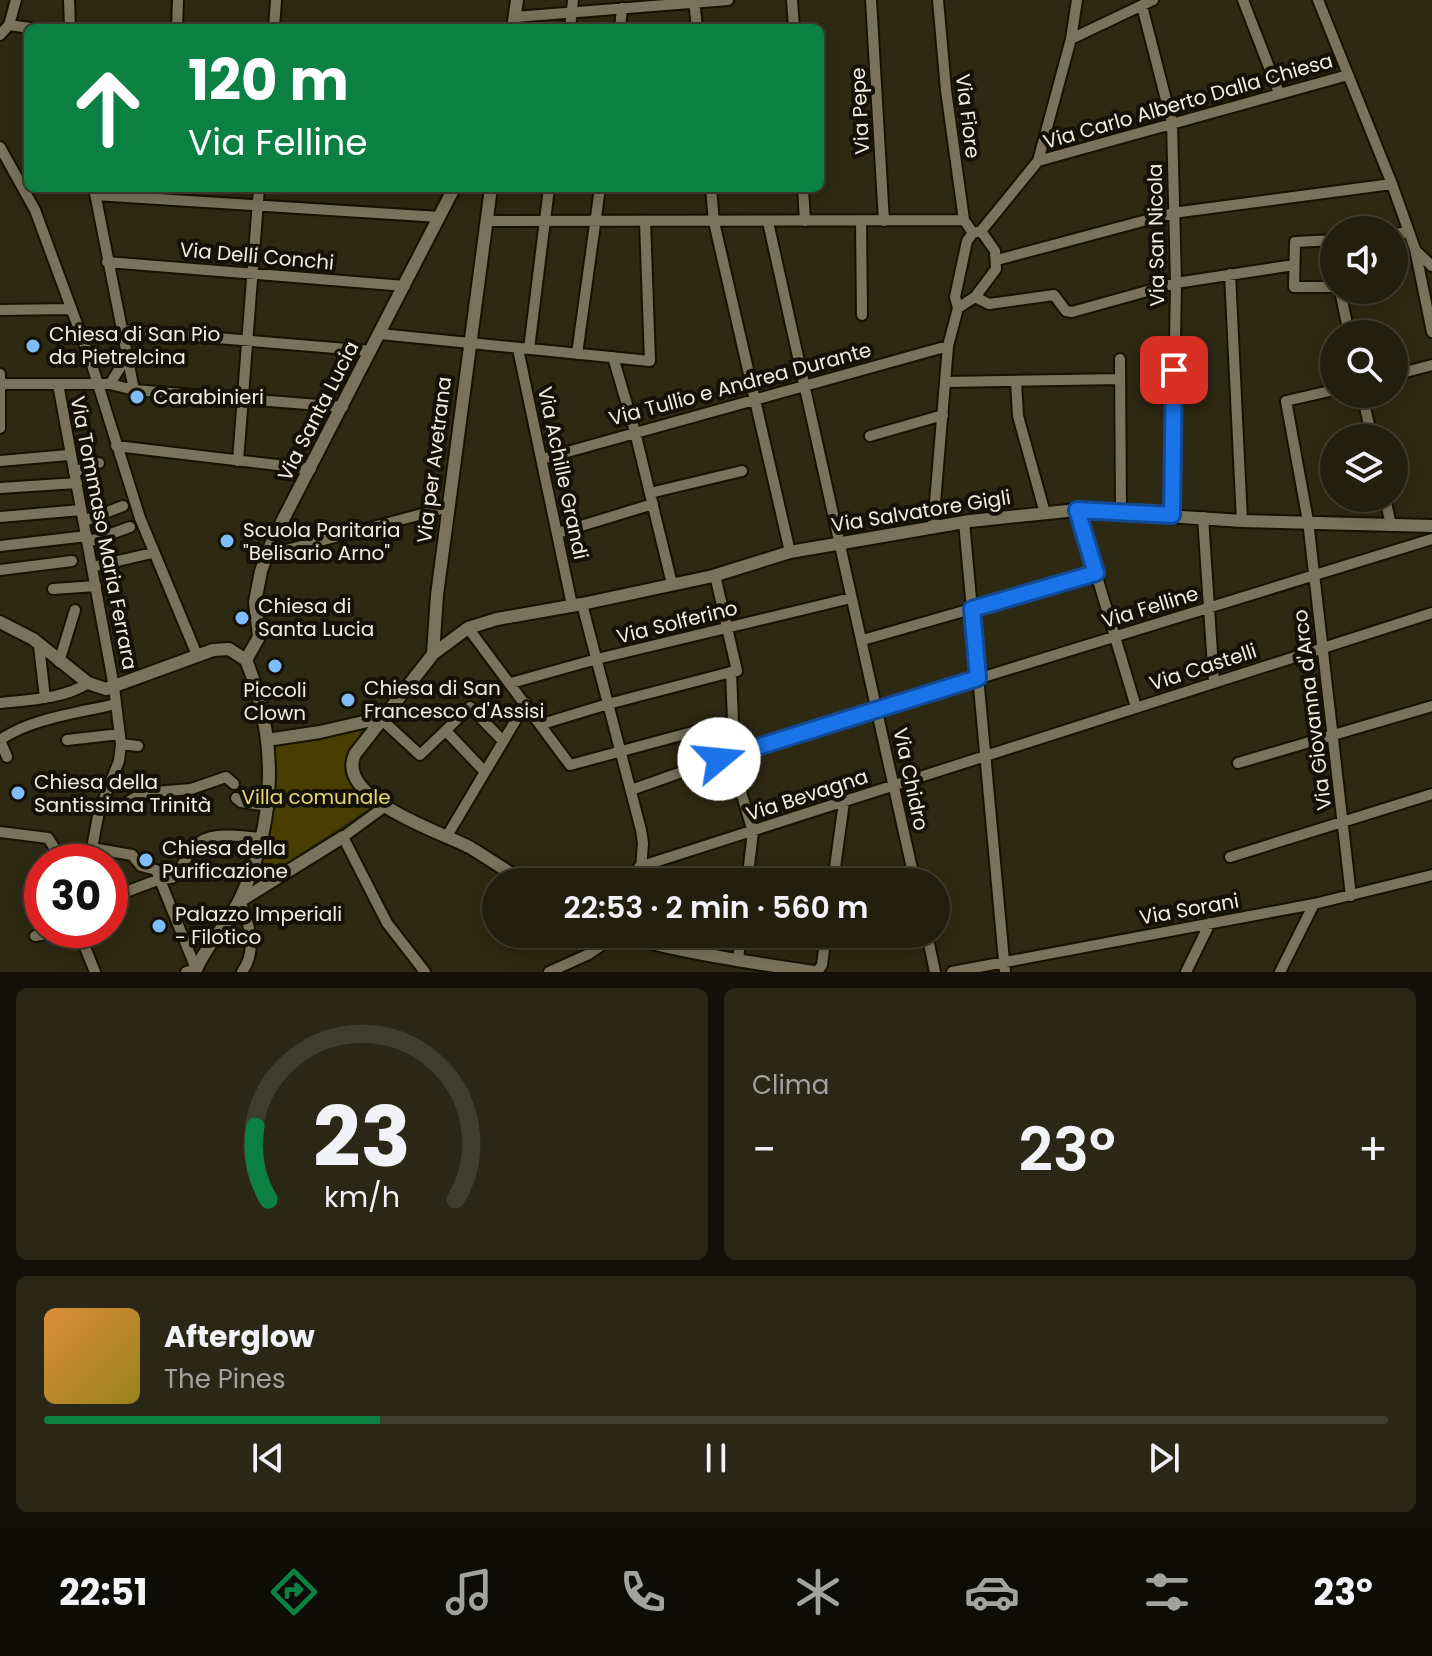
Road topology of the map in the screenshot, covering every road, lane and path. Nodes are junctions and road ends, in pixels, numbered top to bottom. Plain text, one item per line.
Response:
1 (16, 0) edge
2 (69, 0) edge
3 (178, 0) edge
4 (276, 0) edge
5 (517, 0) edge
6 (728, 0) edge
7 (792, 0) edge
8 (871, 0) edge
9 (938, 0) edge
10 (1077, 0) edge
11 (1153, 0) edge
12 (1243, 0) edge
13 (1318, 0) edge
14 (694, 1) edge
15 (572, 6) edge
16 (1142, 6) junction
17 (622, 8) junction
18 (514, 22) edge
19 (70, 24) edge
20 (177, 24) edge
21 (274, 24) edge
22 (620, 24) edge
23 (697, 24) edge
24 (794, 24) edge
25 (9, 25) junction
26 (24, 27) edge
27 (0, 35) edge
28 (1071, 39) junction
29 (1348, 75) junction
30 (1279, 93) junction
31 (1172, 123) junction
32 (0, 147) edge
33 (1038, 161) junction
34 (1392, 184) junction
35 (24, 188) edge
36 (26, 192) edge
37 (94, 192) edge
38 (259, 192) edge
39 (452, 192) edge
40 (491, 192) edge
41 (549, 192) edge
42 (600, 192) edge
43 (711, 192) edge
44 (803, 192) edge
45 (257, 205) junction
46 (1173, 213) junction
47 (440, 217) junction
48 (964, 220) junction
49 (487, 221) junction
50 (545, 221) junction
51 (596, 221) junction
52 (645, 221) junction
53 (805, 221) junction
54 (861, 221) junction
55 (884, 221) junction
56 (714, 222) junction
57 (768, 222) junction
58 (977, 232) junction
59 (1409, 232) joint
60 (1320, 241) edge
61 (1415, 249) junction
62 (997, 260) junction
63 (107, 262) junction
64 (1294, 265) junction
65 (1432, 266) edge
66 (251, 273) junction
67 (1230, 274) junction
68 (1176, 283) junction
69 (405, 286) junction
70 (1320, 287) edge
71 (975, 297) junction
72 (958, 308) junction
73 (70, 309) junction
74 (0, 310) edge
75 (862, 315) dead end
76 (121, 330) junction
77 (1432, 332) edge
78 (380, 334) junction
79 (246, 340) junction
80 (470, 344) junction
81 (948, 346) junction
82 (523, 349) junction
83 (371, 351) junction
84 (577, 354) junction
85 (613, 357) junction
86 (126, 358) junction
87 (1120, 359) dead end
88 (91, 362) junction
89 (1432, 365) edge
90 (1408, 371) edge
91 (0, 374) edge
92 (1120, 379) junction
93 (1016, 381) junction
94 (945, 382) junction
95 (58, 384) junction
96 (110, 384) junction
97 (805, 384) junction
98 (0, 385) edge
99 (98, 385) junction
100 (134, 390) junction
101 (1320, 393) edge
102 (755, 398) junction
103 (241, 399) junction
104 (343, 407) junction
105 (943, 415) junction
106 (0, 428) edge
107 (635, 432) junction
108 (870, 436) dead end
109 (116, 446) junction
110 (68, 455) dead end
111 (542, 459) junction
112 (0, 461) edge
113 (238, 461) junction
114 (99, 463) dead end
115 (311, 469) junction
116 (742, 471) dead end
117 (76, 477) junction
118 (0, 488) edge
119 (652, 499) junction
120 (123, 506) dead end
121 (449, 507) junction
122 (1077, 510) junction
123 (1121, 512) junction
124 (1388, 512) edge
125 (1045, 513) junction
126 (83, 515) junction
127 (1172, 515) junction
128 (0, 517) edge
129 (1203, 517) junction
130 (1242, 521) junction
131 (1308, 521) junction
132 (964, 522) junction
133 (1391, 525) junction
134 (1432, 526) edge
135 (130, 527) dead end
136 (933, 527) junction
137 (558, 533) junction
138 (87, 539) junction
139 (1432, 539) edge
140 (839, 543) junction
141 (0, 546) edge
142 (790, 552) junction
143 (152, 553) junction
144 (267, 555) junction
145 (72, 561) dead end
146 (92, 567) junction
147 (0, 570) edge
148 (1096, 573) junction
149 (715, 575) junction
150 (1315, 576) junction
151 (672, 584) junction
152 (96, 586) junction
153 (53, 589) dead end
154 (851, 598) junction
155 (577, 605) junction
156 (1209, 608) junction
157 (972, 609) junction
158 (75, 610) dead end
159 (1432, 613) edge
160 (0, 622) edge
161 (468, 628) junction
162 (727, 628) junction
163 (1115, 637) junction
164 (863, 640) junction
165 (39, 646) junction
166 (1322, 648) junction
167 (433, 654) junction
168 (197, 655) junction
169 (597, 659) junction
170 (246, 660) junction
171 (59, 662) junction
172 (731, 672) junction
173 (978, 678) junction
174 (88, 683) junction
175 (511, 683) junction
176 (1214, 683) junction
177 (114, 687) junction
178 (45, 698) junction
179 (0, 703) edge
180 (526, 703) junction
181 (116, 704) junction
182 (608, 704) junction
183 (1432, 706) edge
184 (1136, 707) junction
185 (878, 711) junction
186 (382, 720) junction
187 (733, 721) junction
188 (542, 724) junction
189 (446, 731) junction
190 (1332, 735) junction
191 (1, 738) edge
192 (120, 739) junction
193 (67, 740) dead end
194 (267, 740) junction
195 (502, 740) junction
196 (138, 746) dead end
197 (620, 750) junction
198 (7, 757) dead end
199 (724, 757) junction
200 (986, 757) junction
201 (1238, 763) dead end
202 (484, 771) junction
203 (230, 781) dead end
204 (894, 786) junction
205 (631, 790) junction
206 (1432, 794) edge
207 (236, 798) dead end
208 (844, 802) junction
209 (269, 806) junction
210 (102, 807) junction
211 (384, 807) junction
212 (1343, 823) junction
213 (0, 832) edge
214 (753, 832) junction
215 (447, 836) junction
216 (343, 837) junction
217 (262, 838) junction
218 (52, 844) edge
219 (93, 844) edge
220 (128, 854) edge
221 (1230, 857) dead end
222 (639, 867) joint
223 (501, 868) edge
224 (749, 868) edge
225 (835, 868) edge
226 (912, 868) edge
227 (251, 869) junction
228 (1432, 875) edge
229 (160, 879) junction
230 (266, 882) junction
231 (128, 891) edge
232 (1351, 896) junction
233 (240, 901) junction
234 (1314, 904) junction
235 (1210, 923) junction
236 (85, 948) edge
237 (598, 948) edge
238 (686, 948) edge
239 (739, 948) edge
240 (824, 948) edge
241 (930, 948) edge
242 (738, 960) junction
243 (1004, 967) edge
244 (192, 971) edge
245 (95, 972) edge
246 (242, 972) edge
247 (425, 972) edge
248 (549, 972) edge
249 (816, 972) edge
250 (935, 972) edge
251 (952, 972) edge
252 (1186, 972) edge
253 (1280, 972) edge

1 - 25 street
2 - 19 street
3 - 20 street
4 - 21 street
5 - 18 street
6 - 14 street
7 - 24 street
8 - 55 street, Via Pepe
9 - 48 street, Via Fiore
10 - 28 street
11 - 16 street
12 - 30 street
13 - 29 street
14 - 17 street
14 - 23 street
15 - 17 street
15 - 18 street
16 - 28 street
16 - 31 street, Via San Nicola
17 - 22 street
25 - 26 street
25 - 27 street
28 - 33 street
29 - 30 street, Via Carlo Alberto Dalla Chiesa
29 - 34 street
30 - 31 street, Via Carlo Alberto Dalla Chiesa
31 - 33 street, Via Carlo Alberto Dalla Chiesa
31 - 46 street, Via San Nicola
32 - 35 street
33 - 58 street
34 - 46 street
34 - 59 street
36 - 73 street
37 - 45 street
37 - 63 street
38 - 45 street
39 - 47 street, Via Santa Lucia
40 - 49 street, Via per Avetrana
41 - 50 street, Via Achille Grandi
42 - 51 street
43 - 56 street
44 - 53 street
45 - 47 street
45 - 66 street
46 - 62 street
46 - 68 street, Via San Nicola
47 - 69 street, Via Santa Lucia
48 - 55 street
48 - 58 street, Via Fiore
49 - 50 street
49 - 80 street, Via per Avetrana
50 - 51 street
50 - 82 street, Via Achille Grandi
51 - 52 street
51 - 84 street
52 - 56 street
52 - 85 street
53 - 54 street
53 - 57 street
54 - 55 street
54 - 75 street
56 - 57 street
56 - 102 street
57 - 97 street, Via Chidro
58 - 62 street, Via Fiore
58 - 72 street
59 - 61 street
60 - 64 street
61 - 65 street
61 - 77 street
62 - 71 street
63 - 66 street, Via Delli Conchi
63 - 76 street
64 - 67 street
64 - 70 street
66 - 69 street, Via Delli Conchi
66 - 79 street
67 - 68 street
67 - 130 street
68 - 71 street
68 - 127 street, Via San Nicola
69 - 78 street, Via Santa Lucia
71 - 72 street
72 - 81 street
73 - 74 street
73 - 88 street
76 - 79 street
76 - 86 street
78 - 80 street
78 - 83 street, Via Santa Lucia
79 - 83 street
79 - 103 street
80 - 82 street
80 - 121 street, Via per Avetrana
81 - 94 street
81 - 97 street, Via Tullio e Andrea Durante
82 - 84 street
82 - 111 street, Via Achille Grandi
83 - 104 street, Via Santa Lucia
84 - 85 street
85 - 107 street
86 - 96 street
86 - 100 street
87 - 92 street
88 - 96 street
88 - 99 street
89 - 90 street
91 - 98 street
92 - 93 street
92 - 123 street
93 - 94 street
93 - 125 street
94 - 105 street
95 - 98 street
95 - 99 street
95 - 117 street, Via Tommaso Maria Ferrara
96 - 99 street
96 - 100 street
97 - 102 street, Via Tullio e Andrea Durante
97 - 140 street, Via Chidro
98 - 106 street
99 - 109 street
100 - 103 street
101 - 131 street, Via Giovanna d'Arco
102 - 107 street, Via Tullio e Andrea Durante
102 - 142 street
103 - 104 street
103 - 113 street
104 - 115 street, Via Santa Lucia
105 - 108 street
105 - 136 street
107 - 111 street, Via Tullio e Andrea Durante
107 - 119 street
109 - 113 street
109 - 143 street
110 - 112 street
111 - 137 street, Via Achille Grandi
113 - 115 street
114 - 117 street
115 - 144 street, Via Santa Lucia
116 - 119 street
117 - 118 street
117 - 126 street, Via Tommaso Maria Ferrara
119 - 137 street
119 - 151 street
120 - 126 street
121 - 144 street
121 - 167 street, Via per Avetrana
122 - 123 street, Via Salvatore Gigli
122 - 125 street, Via Salvatore Gigli
122 - 148 street
123 - 127 street, Via Salvatore Gigli
124 - 133 street
125 - 132 street, Via Salvatore Gigli
126 - 128 street
126 - 138 street, Via Tommaso Maria Ferrara
127 - 129 street, Via Salvatore Gigli
129 - 130 street, Via Salvatore Gigli
129 - 156 street
130 - 131 street, Via Salvatore Gigli
131 - 133 street, Via Salvatore Gigli
131 - 150 street, Via Giovanna d'Arco
132 - 136 street, Via Salvatore Gigli
132 - 157 street
133 - 134 street, Via Salvatore Gigli
135 - 138 street
136 - 140 street, Via Salvatore Gigli
137 - 155 street, Via Achille Grandi
138 - 141 street
138 - 146 street, Via Tommaso Maria Ferrara
139 - 150 street, Via Felline
140 - 142 street, Via Salvatore Gigli
140 - 154 street, Via Chidro
142 - 149 street, Via Salvatore Gigli
143 - 146 street
143 - 168 street
144 - 170 street, Via Santa Lucia
145 - 147 street
146 - 152 street, Via Tommaso Maria Ferrara
148 - 157 street
148 - 163 street
149 - 151 street, Via Salvatore Gigli
149 - 162 street
150 - 156 street, Via Felline
150 - 166 street, Via Giovanna d'Arco
151 - 155 street, Via Salvatore Gigli
152 - 153 street
152 - 177 street, Via Tommaso Maria Ferrara
154 - 162 street, Via Solferino
154 - 164 street, Via Chidro
155 - 161 street, Via Salvatore Gigli
155 - 169 street, Via Achille Grandi
156 - 163 street, Via Felline
156 - 176 street
157 - 164 street
157 - 173 street
158 - 171 street
159 - 166 street, Via Castelli
160 - 165 street
161 - 167 street, Via Salvatore Gigli
161 - 175 street
162 - 169 street, Via Solferino
162 - 172 street
163 - 173 street, Via Felline
163 - 184 street
164 - 185 street, Via Chidro
165 - 171 street
165 - 178 street
166 - 176 street, Via Castelli
166 - 190 street, Via Giovanna d'Arco
167 - 186 street
168 - 170 street
168 - 177 street
169 - 175 street, Via Solferino
169 - 182 street, Via Achille Grandi
170 - 194 street
171 - 174 street
172 - 182 street
172 - 187 street
173 - 185 street, Via Felline
173 - 200 street
174 - 177 street
174 - 178 street
175 - 180 street
176 - 184 street, Via Castelli
177 - 181 street, Via Tommaso Maria Ferrara
178 - 179 street
180 - 188 street
180 - 195 street
181 - 191 street
181 - 192 street, Via Tommaso Maria Ferrara
182 - 188 street
182 - 197 street, Via Achille Grandi
183 - 190 street
184 - 200 street, Via Castelli
185 - 199 street, Via Felline
185 - 204 street, Via Chidro
186 - 189 street
186 - 194 street
186 - 211 street
187 - 197 street
187 - 199 street
188 - 197 street
189 - 195 street
189 - 202 street
190 - 201 street
190 - 212 street, Via Giovanna d'Arco
191 - 198 street
192 - 193 street
192 - 196 street
192 - 210 street
194 - 209 street
195 - 202 street
197 - 205 street, Via Achille Grandi
199 - 205 street, Via Felline
199 - 214 street
200 - 204 street, Via Bevagna
200 - 243 street
202 - 215 street
203 - 210 street
204 - 208 street, Via Bevagna
204 - 226 street, Via Chidro
205 - 222 street, Via Achille Grandi
206 - 212 street
207 - 209 street
208 - 214 street, Via Bevagna
208 - 225 street
209 - 217 street
210 - 219 street
211 - 215 street
211 - 216 street
212 - 221 street
212 - 232 street, Via Giovanna d'Arco
213 - 218 street
214 - 222 street, Via Bevagna
214 - 224 street
215 - 223 street
216 - 230 street
216 - 247 street
217 - 227 street
217 - 229 street
220 - 229 street
227 - 230 street
227 - 233 street
228 - 232 street, Via Sorani
229 - 231 street
229 - 244 street
230 - 233 street
232 - 234 street, Via Sorani
233 - 244 street
233 - 246 street
234 - 235 street, Via Sorani
234 - 253 street
235 - 243 street, Via Sorani
235 - 252 street
236 - 245 street
237 - 248 street
238 - 242 street
239 - 242 street
240 - 249 street
241 - 250 street
242 - 249 street
243 - 251 street, Via Sorani

